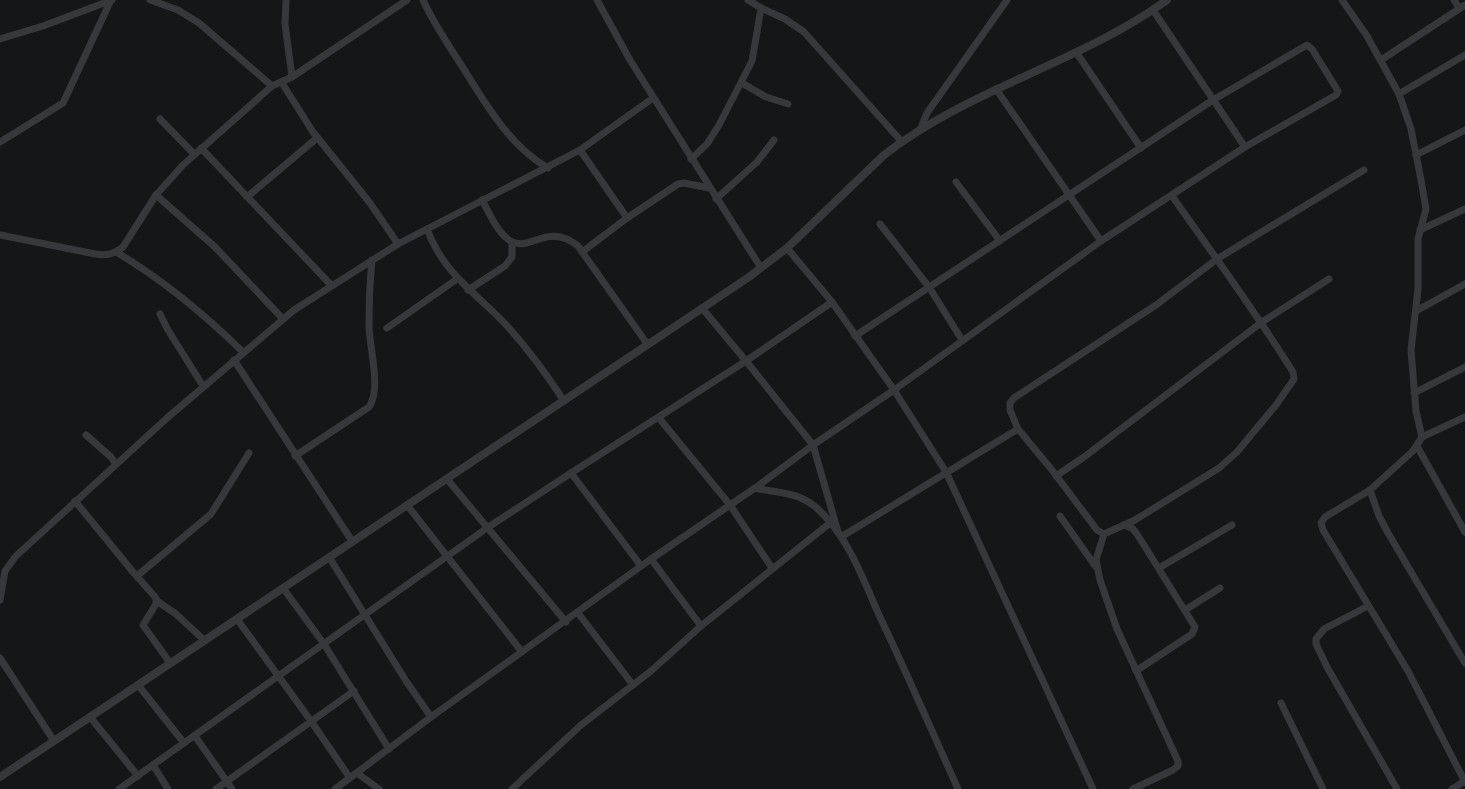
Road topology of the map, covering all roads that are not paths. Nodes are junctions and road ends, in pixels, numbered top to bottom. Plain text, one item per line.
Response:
1 (111, 0) edge
2 (150, 0) edge
3 (286, 0) edge
4 (407, 0) edge
5 (423, 0) edge
6 (597, 0) edge
7 (748, 0) edge
8 (1007, 0) edge
9 (1167, 0) edge
10 (1342, 0) edge
11 (1454, 0) edge
12 (159, 2) edge
13 (1462, 7) edge
14 (760, 8) junction
15 (1153, 10) junction
16 (0, 39) edge
17 (1076, 52) junction
18 (1465, 55) edge
19 (1381, 60) junction
20 (292, 77) junction
21 (282, 83) junction
22 (742, 83) junction
23 (272, 86) junction
24 (996, 89) junction
25 (1399, 94) junction
26 (653, 98) junction
27 (1213, 100) junction
28 (788, 105) dead end
29 (160, 119) dead end
30 (920, 130) junction
31 (1465, 130) edge
32 (317, 138) junction
33 (774, 140) dead end
34 (0, 142) edge
35 (902, 142) junction
36 (1245, 147) junction
37 (201, 148) junction
38 (1141, 148) junction
39 (580, 150) junction
40 (194, 154) junction
41 (1416, 156) junction
42 (691, 159) junction
43 (548, 168) junction
44 (1364, 170) dead end
45 (956, 182) dead end
46 (709, 188) junction
47 (156, 195) junction
48 (1070, 195) junction
49 (1172, 196) junction
50 (247, 197) junction
51 (716, 199) junction
52 (482, 200) junction
53 (1465, 209) edge
54 (627, 218) junction
55 (880, 224) dead end
56 (427, 229) junction
57 (1420, 231) junction
58 (0, 235) edge
59 (1000, 241) junction
60 (1101, 241) junction
61 (512, 242) junction
62 (398, 244) junction
63 (787, 248) junction
64 (116, 252) junction
65 (582, 252) junction
66 (1217, 259) junction
67 (372, 260) junction
68 (761, 268) junction
69 (458, 279) junction
70 (1329, 279) dead end
71 (1465, 284) edge
72 (331, 285) junction
73 (929, 287) junction
74 (468, 290) junction
75 (832, 302) junction
76 (702, 308) junction
77 (1416, 311) junction
78 (160, 314) dead end
79 (283, 320) junction
80 (1262, 322) junction
81 (387, 328) dead end
82 (855, 336) junction
83 (962, 340) junction
84 (648, 345) junction
85 (243, 352) junction
86 (234, 360) junction
87 (746, 361) junction
88 (1465, 367) edge
89 (203, 386) junction
90 (894, 390) junction
91 (1414, 393) junction
92 (564, 401) junction
93 (1465, 417) edge
94 (659, 418) junction
95 (1018, 429) junction
96 (86, 435) dead end
97 (1422, 437) junction
98 (813, 445) junction
99 (1417, 446) junction
100 (249, 453) dead end
101 (296, 456) junction
102 (116, 464) junction
103 (946, 472) junction
104 (571, 473) junction
105 (1056, 476) junction
106 (447, 479) junction
107 (755, 488) junction
108 (1370, 490) junction
109 (75, 501) junction
110 (406, 505) junction
111 (730, 505) junction
112 (1060, 516) dead end
113 (830, 523) junction
114 (1125, 525) junction
115 (1232, 525) dead end
116 (487, 528) junction
117 (1465, 532) edge
118 (1104, 534) junction
119 (840, 536) junction
120 (352, 541) junction
121 (329, 557) junction
122 (447, 557) junction
123 (651, 559) junction
124 (641, 566) junction
125 (1096, 567) junction
126 (772, 568) junction
127 (1159, 568) junction
128 (2, 573) edge
129 (137, 576) junction
130 (283, 588) junction
131 (1220, 588) dead end
132 (0, 598) edge
133 (157, 601) junction
134 (1368, 606) junction
135 (1185, 610) junction
136 (578, 613) junction
137 (365, 615) junction
138 (237, 619) junction
139 (566, 622) junction
140 (701, 626) junction
141 (204, 640) junction
142 (324, 644) junction
143 (522, 652) junction
144 (0, 658) edge
145 (170, 663) junction
146 (1465, 663) edge
147 (1136, 671) junction
148 (279, 676) junction
149 (138, 685) junction
150 (633, 685) junction
151 (354, 690) junction
152 (1281, 703) dead end
153 (90, 717) junction
154 (431, 717) junction
155 (312, 721) junction
156 (195, 736) junction
157 (54, 741) junction
158 (184, 743) junction
159 (389, 749) junction
160 (153, 765) junction
161 (357, 773) junction
162 (138, 776) junction
163 (0, 777) edge
164 (350, 778) junction
165 (1465, 781) edge
166 (227, 782) junction
167 (119, 789) edge
168 (168, 789) edge
169 (216, 789) edge
170 (232, 789) edge
171 (335, 789) edge
172 (379, 789) edge
173 (512, 789) edge
174 (957, 789) edge
175 (1093, 789) edge
176 (1133, 789) edge
177 (1323, 789) edge
178 (1397, 789) edge
179 (1452, 789) edge

1 - 16 street
1 - 34 street
2 - 12 street
3 - 20 street
4 - 20 street
5 - 43 street
6 - 26 street
7 - 14 street
8 - 30 street
9 - 15 street
10 - 19 street
11 - 13 street
12 - 23 street
13 - 19 street
14 - 22 street
14 - 35 street
15 - 17 street
15 - 27 street
17 - 24 street
17 - 38 street
18 - 25 street
19 - 25 street
20 - 21 street
21 - 23 street
21 - 32 street
22 - 28 street
22 - 42 street
23 - 37 street
24 - 30 street
24 - 48 street
25 - 41 street
26 - 39 street
26 - 42 street
27 - 36 street
27 - 36 street
27 - 38 street
29 - 40 street
30 - 35 street
31 - 41 street
32 - 50 street
32 - 62 street
33 - 51 street
35 - 63 street
36 - 49 street
37 - 40 street
37 - 50 street
38 - 48 street
39 - 43 street
39 - 54 street
40 - 47 street
41 - 57 street
42 - 46 street
43 - 52 street
44 - 66 street
45 - 59 street
46 - 51 street
46 - 54 street
47 - 64 street
47 - 79 street
48 - 59 street
48 - 60 street
49 - 60 street
49 - 66 street
50 - 72 street
51 - 68 street
52 - 56 street
52 - 61 street
53 - 57 street
54 - 65 street
55 - 73 street
56 - 62 street
56 - 69 street
57 - 77 street
58 - 64 street
59 - 73 street
60 - 83 street
61 - 65 street
61 - 74 street
62 - 67 street
63 - 68 street
63 - 75 street
64 - 85 street
65 - 84 street
66 - 80 street
66 - 95 street
67 - 72 street
67 - 101 street
68 - 76 street
69 - 74 street
69 - 81 street
70 - 80 street
71 - 77 street
72 - 79 street
73 - 82 street
73 - 83 street
74 - 92 street
75 - 82 street
75 - 87 street
76 - 84 street
76 - 87 street
77 - 91 street
78 - 89 street
79 - 85 street
80 - 105 street
80 - 114 street
82 - 90 street
83 - 90 street
84 - 92 street
85 - 86 street
86 - 89 street
86 - 101 street
87 - 94 street
87 - 98 street
88 - 91 street
89 - 102 street
90 - 98 street
90 - 103 street
91 - 97 street
92 - 106 street
93 - 97 street
94 - 104 street
94 - 111 street
95 - 103 street
95 - 105 street
96 - 102 street
97 - 99 street
98 - 107 street
98 - 119 street
99 - 108 street
99 - 117 street
100 - 129 street
101 - 120 street
102 - 109 street
103 - 119 street
103 - 175 street
104 - 116 street
104 - 124 street
105 - 118 street
106 - 110 street
106 - 116 street
107 - 111 street
107 - 113 street
108 - 134 street
108 - 146 street
109 - 128 street
109 - 129 street
110 - 120 street
110 - 122 street
111 - 123 street
111 - 126 street
112 - 125 street
113 - 119 street
113 - 126 street
114 - 118 street
114 - 127 street
115 - 127 street
116 - 122 street
116 - 139 street
118 - 125 street
119 - 174 street
120 - 121 street
121 - 130 street
121 - 137 street
122 - 137 street
122 - 143 street
123 - 124 street
123 - 140 street
124 - 136 street
125 - 147 street
126 - 140 street
127 - 135 street
128 - 132 street
129 - 133 street
130 - 138 street
130 - 142 street
131 - 135 street
133 - 141 street
133 - 145 street
134 - 165 street
134 - 178 street
135 - 147 street
136 - 139 street
136 - 150 street
137 - 142 street
137 - 154 street
138 - 141 street
138 - 148 street
139 - 143 street
140 - 150 street
141 - 145 street
142 - 148 street
142 - 151 street
143 - 154 street
144 - 157 street
145 - 149 street
147 - 176 street
148 - 155 street
148 - 156 street
149 - 153 street
149 - 158 street
150 - 173 street
151 - 155 street
151 - 159 street
152 - 177 street
153 - 157 street
153 - 162 street
154 - 159 street
155 - 164 street
155 - 166 street
156 - 158 street
156 - 166 street
157 - 163 street
158 - 160 street
159 - 161 street
160 - 162 street
160 - 168 street
161 - 164 street
161 - 172 street
162 - 167 street
164 - 171 street
165 - 179 street
166 - 169 street
166 - 170 street

